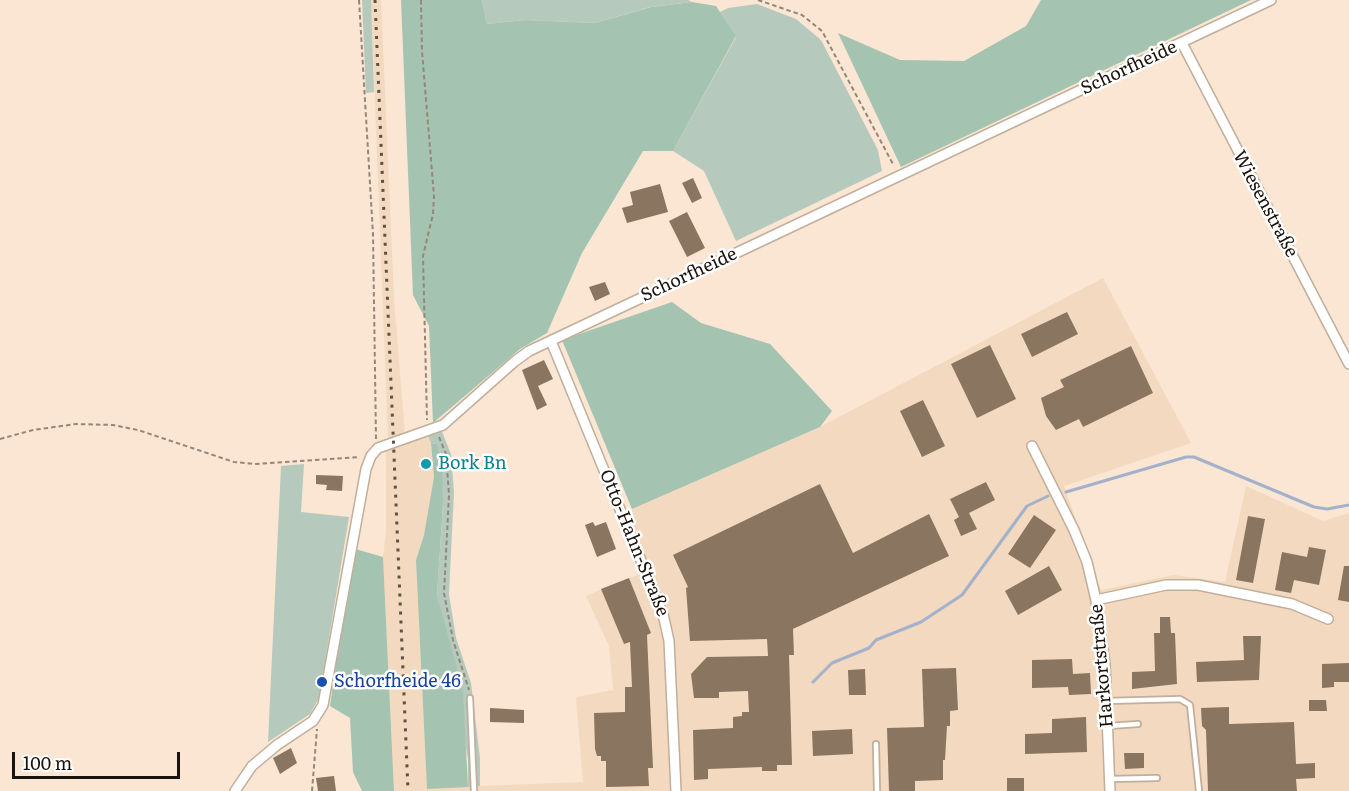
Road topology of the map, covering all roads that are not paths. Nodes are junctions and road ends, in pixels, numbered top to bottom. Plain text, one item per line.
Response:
1 (1271, 0) edge
2 (1182, 43) junction
3 (551, 341) junction
4 (1349, 364) edge
5 (1032, 446) dead end
6 (1096, 600) junction
7 (1328, 619) dead end
8 (470, 698) road end
9 (1107, 701) junction
10 (1138, 724) dead end
11 (1108, 726) junction
12 (876, 744) dead end
13 (1157, 778) dead end
14 (1110, 779) junction
15 (235, 791) edge
16 (474, 791) edge
17 (676, 791) edge
18 (877, 791) edge
19 (1110, 791) edge
20 (1199, 791) edge

1 - 2 street, Schorfheide
2 - 3 street, Schorfheide
2 - 4 street, Wiesenstraße
3 - 15 street, Schorfheide
3 - 17 street, Otto-Hahn-Straße
5 - 6 street, Harkortstraße
6 - 7 street
6 - 9 street, Harkortstraße
8 - 16 lane
9 - 11 street, Harkortstraße
9 - 20 lane
10 - 11 lane
11 - 14 street, Harkortstraße
12 - 18 lane
13 - 14 lane
14 - 19 street, Harkortstraße

